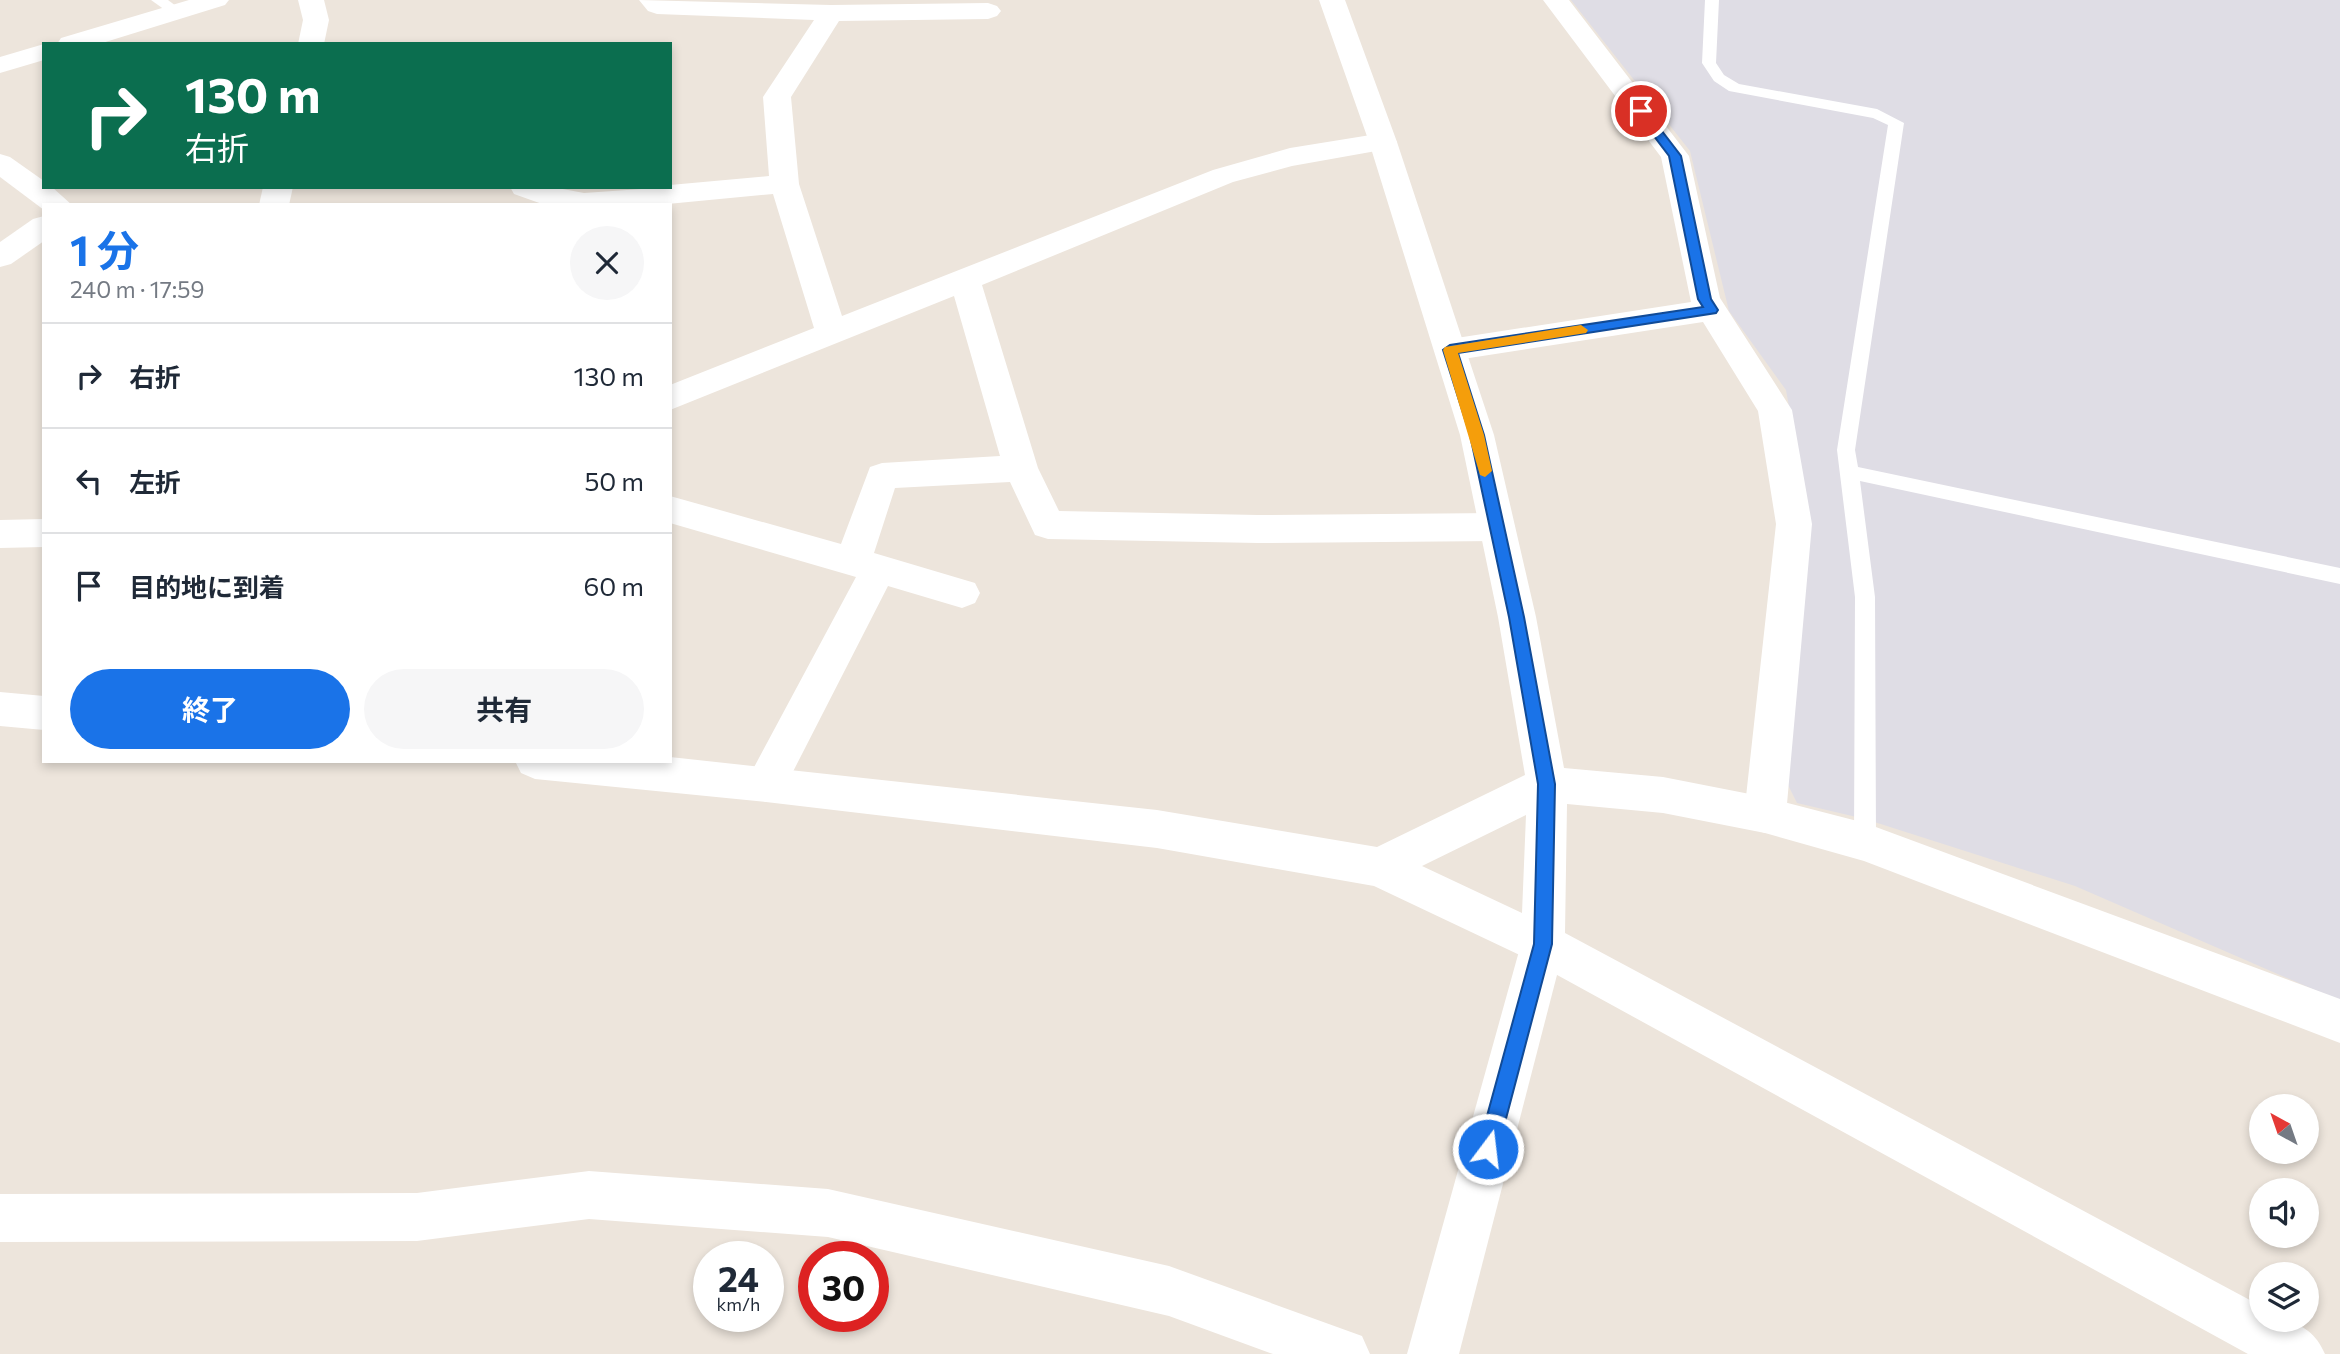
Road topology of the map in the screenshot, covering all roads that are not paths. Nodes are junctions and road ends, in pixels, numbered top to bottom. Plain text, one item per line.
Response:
1 (216, 0) edge
2 (311, 0) edge
3 (652, 0) edge
4 (1332, 0) edge
5 (1556, 0) edge
6 (1712, 0) edge
7 (167, 6) edge
8 (988, 11) dead end
9 (831, 13) junction
10 (75, 42) edge
11 (311, 42) edge
12 (42, 52) edge
13 (0, 65) edge
14 (1383, 142) junction
15 (0, 163) edge
16 (784, 184) junction
17 (529, 189) edge
18 (54, 203) edge
19 (42, 227) edge
20 (0, 257) edge
21 (965, 280) junction
22 (1711, 310) junction
23 (832, 333) junction
24 (1450, 350) junction
25 (672, 397) edge
26 (1021, 468) junction
27 (1849, 472) junction
28 (672, 510) edge
29 (1497, 527) junction
30 (42, 533) edge
31 (0, 534) edge
32 (866, 565) junction
33 (2340, 576) edge
34 (962, 593) dead end
35 (0, 709) edge
36 (42, 713) edge
37 (556, 763) edge
38 (766, 784) junction
39 (1547, 784) junction
40 (1765, 815) junction
41 (1865, 842) junction
42 (1379, 867) junction
43 (1543, 944) junction
44 (2340, 1021) edge
45 (0, 1217) edge
46 (1344, 1354) edge
47 (1433, 1354) edge
48 (2299, 1354) edge

1 - 7 street
2 - 11 street
3 - 9 street
4 - 14 street
5 - 22 street
6 - 27 lane
7 - 10 street
8 - 9 street
9 - 16 street
12 - 13 street
14 - 21 street
14 - 24 street
15 - 18 street
16 - 17 street
16 - 23 street
19 - 20 street
21 - 23 street
21 - 26 street
22 - 24 street
22 - 40 street
23 - 25 street
24 - 29 street
26 - 29 street
26 - 32 street
27 - 33 lane
27 - 41 lane
28 - 32 street
29 - 39 street
30 - 31 street
32 - 34 street
32 - 38 street
35 - 36 street
37 - 38 street
38 - 42 street
39 - 40 street
39 - 42 street
39 - 43 street
40 - 41 street
41 - 44 street
42 - 43 street
43 - 47 street
43 - 48 street
45 - 46 street

